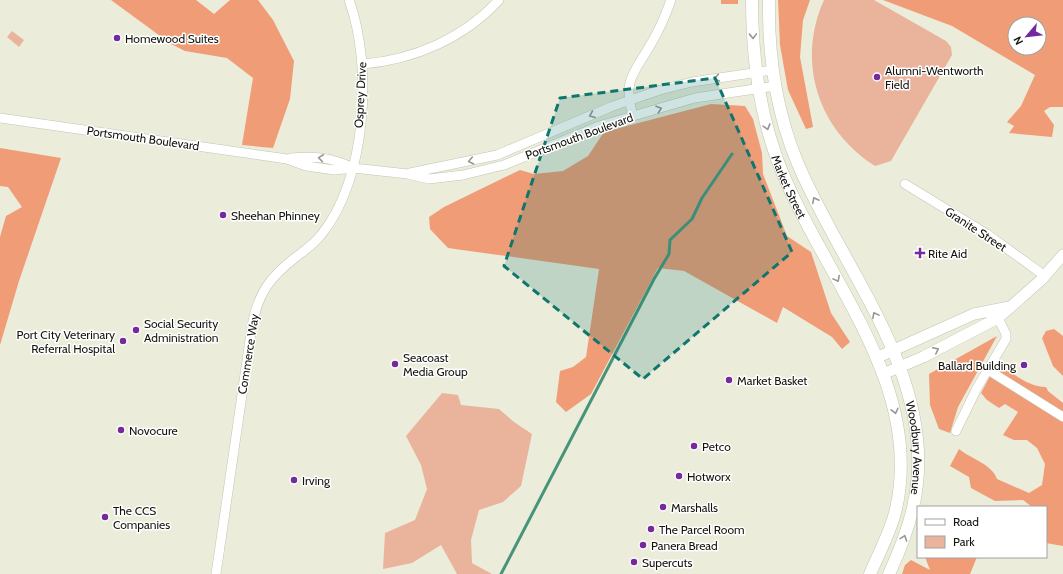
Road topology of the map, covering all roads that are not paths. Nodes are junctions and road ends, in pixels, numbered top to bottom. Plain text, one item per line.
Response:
1 (349, 0) edge
2 (499, 0) edge
3 (671, 0) edge
4 (752, 0) edge
5 (769, 0) edge
6 (363, 64) junction
7 (772, 70) junction
8 (755, 73) junction
9 (774, 86) junction
10 (758, 89) junction
11 (629, 100) junction
12 (633, 116) junction
13 (0, 118) edge
14 (353, 168) junction
15 (408, 174) junction
16 (905, 184) dead end
17 (1063, 255) edge
18 (1045, 276) junction
19 (1009, 308) junction
20 (998, 318) junction
21 (893, 350) junction
22 (876, 358) junction
23 (900, 366) junction
24 (988, 370) junction
25 (883, 374) junction
26 (1063, 417) edge
27 (956, 431) dead end
28 (216, 574) edge
29 (870, 574) edge
30 (889, 574) edge

1 - 6 street, Osprey Drive
2 - 6 street
3 - 11 street
4 -> 8 main road, Market Street
5 - 7 main road, Market Street
6 - 14 street, Osprey Drive
7 - 8 street, Portsmouth Boulevard
7 - 9 main road, Market Street
8 - 10 main road, Market Street
8 -> 11 street, Portsmouth Boulevard
9 - 10 street, Portsmouth Boulevard
21 -> 9 main road, Market Street
12 -> 10 street, Portsmouth Boulevard
10 -> 22 main road, Market Street
11 - 12 street
11 -> 15 street, Portsmouth Boulevard
12 - 15 street, Portsmouth Boulevard
13 - 14 street, Portsmouth Boulevard
14 - 15 street, Portsmouth Boulevard
14 - 28 street, Commerce Way
16 - 18 street, Granite Street
17 - 18 street
18 - 19 street
19 - 20 street
19 - 21 street
23 -> 20 street
20 - 24 street
21 - 22 street
21 - 23 main road, Woodbury Avenue
22 - 25 main road, Woodbury Avenue
23 - 25 street
30 -> 23 main road, Woodbury Avenue
24 - 26 street
24 - 27 street
25 -> 29 main road, Woodbury Avenue

